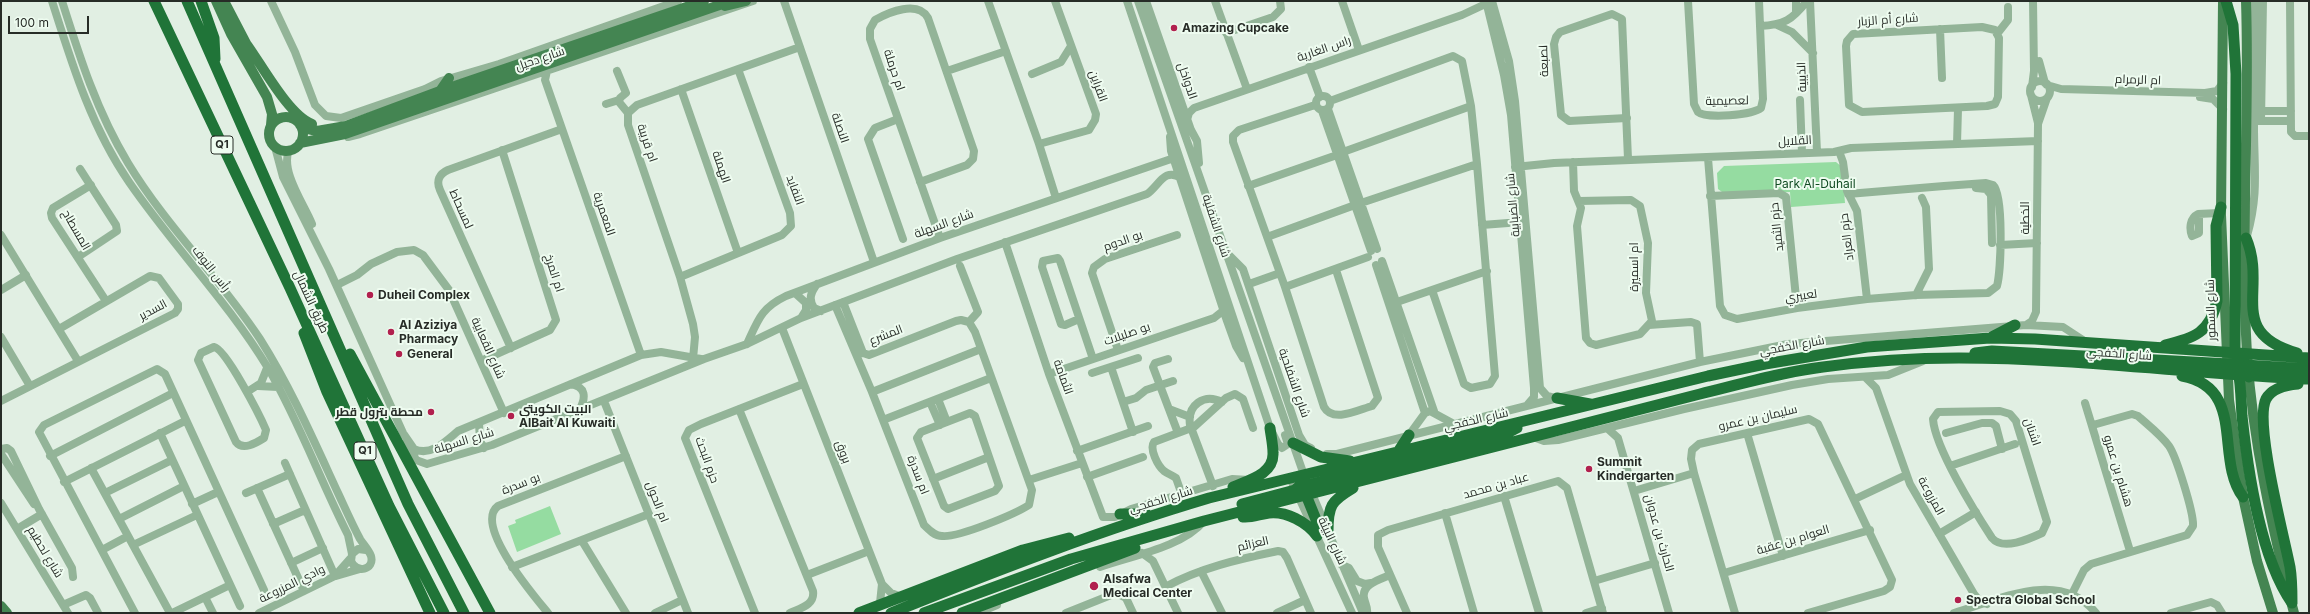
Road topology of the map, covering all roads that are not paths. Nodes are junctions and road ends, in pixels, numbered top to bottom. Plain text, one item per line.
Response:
1 (52, 1) edge
2 (62, 1) edge
3 (154, 1) edge
4 (187, 1) edge
5 (201, 1) edge
6 (216, 1) edge
7 (224, 1) edge
8 (271, 1) edge
9 (678, 1) edge
10 (704, 1) edge
11 (731, 1) edge
12 (746, 1) edge
13 (753, 1) edge
14 (784, 1) edge
15 (988, 1) edge
16 (1055, 1) edge
17 (1121, 1) edge
18 (1127, 1) edge
19 (1138, 1) edge
20 (1146, 1) edge
21 (1215, 1) edge
22 (1280, 1) edge
23 (1342, 1) edge
24 (1688, 1) edge
25 (1758, 1) edge
26 (1796, 1) edge
27 (1809, 1) edge
28 (2033, 1) edge
29 (2037, 1) edge
30 (2224, 1) edge
31 (2248, 1) edge
32 (2263, 1) edge
33 (2290, 1) edge
34 (1490, 4) edge
35 (2008, 7) dead end
36 (696, 13) junction
37 (1796, 13) junction
38 (1777, 25) junction
39 (1760, 26) junction
40 (1940, 29) junction
41 (1226, 33) junction
42 (1997, 34) junction
43 (245, 42) junction
44 (1071, 46) junction
45 (800, 47) junction
46 (1359, 50) junction
47 (1006, 51) junction
48 (1813, 53) junction
49 (215, 62) junction
50 (1309, 67) junction
51 (738, 69) junction
52 (618, 70) dead end
53 (547, 71) junction
54 (947, 71) junction
55 (538, 74) junction
56 (1032, 74) dead end
57 (449, 78) junction
58 (1942, 78) dead end
59 (546, 80) junction
60 (2223, 83) junction
61 (2046, 84) junction
62 (681, 89) junction
63 (1247, 89) junction
64 (2032, 91) junction
65 (1159, 93) junction
66 (442, 96) junction
67 (2048, 98) junction
68 (459, 100) junction
69 (619, 100) junction
70 (1800, 100) dead end
71 (606, 104) dead end
72 (1182, 104) junction
73 (1324, 106) junction
74 (1471, 106) junction
75 (1194, 108) junction
76 (1958, 109) junction
77 (2223, 109) junction
78 (1165, 112) junction
79 (2258, 112) junction
80 (2291, 112) junction
81 (628, 113) junction
82 (372, 116) junction
83 (292, 118) junction
84 (1627, 118) junction
85 (1187, 120) junction
86 (899, 121) junction
87 (2258, 121) junction
88 (2291, 121) junction
89 (2038, 124) junction
90 (271, 125) junction
91 (300, 125) junction
92 (562, 129) junction
93 (2309, 136) edge
94 (335, 137) junction
95 (2038, 140) junction
96 (300, 144) junction
97 (1039, 144) junction
98 (1957, 144) junction
99 (275, 147) junction
100 (289, 150) junction
101 (502, 150) junction
102 (1839, 151) junction
103 (1817, 152) junction
104 (1340, 153) junction
105 (1802, 153) junction
106 (1172, 155) junction
107 (1708, 158) junction
108 (1628, 159) junction
109 (1574, 162) junction
110 (1477, 164) junction
111 (1518, 164) junction
112 (1149, 167) junction
113 (80, 169) dead end
114 (1199, 170) junction
115 (1161, 178) junction
116 (1181, 178) junction
117 (920, 182) junction
118 (90, 185) junction
119 (1248, 186) junction
120 (1944, 186) junction
121 (1184, 187) junction
122 (1921, 188) junction
123 (1848, 194) junction
124 (1710, 196) junction
125 (1056, 198) junction
126 (1579, 201) junction
127 (1358, 204) junction
128 (2220, 210) junction
129 (2199, 214) dead end
130 (1508, 223) dead end
131 (1202, 224) junction
132 (1482, 226) junction
133 (1, 235) edge
134 (1177, 235) dead end
135 (1267, 237) junction
136 (940, 238) junction
137 (2246, 238) junction
138 (903, 239) dead end
139 (1005, 242) junction
140 (1992, 243) dead end
141 (2036, 243) junction
142 (2000, 245) junction
143 (1372, 252) junction
144 (738, 253) junction
145 (1227, 253) junction
146 (78, 257) junction
147 (874, 262) junction
148 (1379, 263) junction
149 (960, 266) dead end
150 (329, 269) junction
151 (1336, 270) junction
152 (1486, 271) junction
153 (1280, 273) junction
154 (26, 275) junction
155 (680, 277) junction
156 (818, 284) junction
157 (1248, 284) junction
158 (337, 285) junction
159 (1285, 287) junction
160 (290, 288) junction
161 (1, 290) edge
162 (1432, 290) junction
163 (795, 293) junction
164 (1916, 295) junction
165 (1867, 300) junction
166 (106, 301) junction
167 (843, 302) junction
168 (1397, 302) junction
169 (321, 305) junction
170 (835, 305) junction
171 (1797, 308) junction
172 (1224, 310) junction
173 (821, 311) junction
174 (2036, 312) junction
175 (1260, 315) junction
176 (801, 318) junction
177 (1214, 318) junction
178 (1079, 319) junction
179 (1227, 321) junction
180 (969, 322) junction
181 (1649, 325) junction
182 (2026, 325) junction
183 (2048, 325) junction
184 (2015, 326) junction
185 (782, 328) junction
186 (58, 329) junction
187 (1, 337) edge
188 (1990, 338) junction
189 (1257, 341) junction
190 (2086, 342) junction
191 (747, 344) junction
192 (511, 348) junction
193 (2155, 348) junction
194 (981, 349) junction
195 (1118, 350) junction
196 (641, 355) junction
197 (860, 355) junction
198 (1138, 358) dead end
199 (1959, 358) junction
200 (2309, 358) edge
201 (693, 359) junction
202 (704, 359) junction
203 (1093, 359) junction
204 (1168, 359) dead end
205 (1928, 359) junction
206 (78, 361) junction
207 (481, 361) junction
208 (1700, 362) junction
209 (2061, 363) junction
210 (2237, 365) junction
211 (1111, 367) junction
212 (1250, 367) junction
213 (267, 368) junction
214 (2309, 369) edge
215 (1092, 373) dead end
216 (1048, 374) junction
217 (1880, 376) junction
218 (991, 378) junction
219 (1866, 378) junction
220 (2309, 379) edge
221 (1172, 381) dead end
222 (571, 384) junction
223 (803, 384) junction
224 (2309, 384) edge
225 (1160, 385) junction
226 (30, 386) junction
227 (258, 386) junction
228 (278, 387) junction
229 (1876, 388) junction
230 (247, 392) junction
231 (872, 392) junction
232 (173, 393) junction
233 (1557, 398) junction
234 (1277, 400) junction
235 (1, 401) edge
236 (604, 401) junction
237 (934, 401) junction
238 (1123, 402) junction
239 (1222, 402) junction
240 (2085, 403) dead end
241 (1528, 404) junction
242 (1593, 404) junction
243 (1169, 408) junction
244 (580, 409) junction
245 (739, 409) junction
246 (1434, 411) junction
247 (1979, 412) junction
248 (504, 413) junction
249 (1425, 413) junction
250 (1190, 417) junction
251 (185, 420) junction
252 (883, 420) junction
253 (1529, 421) junction
254 (479, 423) junction
255 (944, 423) junction
256 (1982, 423) junction
257 (1454, 424) junction
258 (1623, 424) junction
259 (2093, 425) junction
260 (1148, 426) dead end
261 (1192, 428) junction
262 (1253, 428) dead end
263 (1270, 428) junction
264 (1607, 428) junction
265 (1133, 432) junction
266 (160, 433) junction
267 (1178, 433) junction
268 (1747, 433) junction
269 (1946, 433) dead end
270 (1409, 435) junction
271 (1536, 438) junction
272 (1618, 438) junction
273 (407, 441) junction
274 (1293, 443) junction
275 (2015, 444) dead end
276 (484, 448) junction
277 (2002, 448) junction
278 (1, 450) edge
279 (1077, 451) junction
280 (1316, 451) joint
281 (1398, 452) junction
282 (1, 454) edge
283 (50, 456) junction
284 (626, 456) junction
285 (989, 457) junction
286 (1143, 457) dead end
287 (172, 460) junction
288 (1361, 462) junction
289 (285, 463) dead end
290 (1082, 464) junction
291 (1950, 466) junction
292 (91, 468) junction
293 (1694, 473) junction
294 (290, 474) junction
295 (1906, 475) junction
296 (1087, 477) junction
297 (933, 479) junction
298 (1028, 480) junction
299 (1249, 480) junction
300 (64, 482) junction
301 (1364, 482) junction
302 (184, 486) junction
303 (1213, 486) junction
304 (257, 488) junction
305 (1303, 489) junction
306 (1634, 491) junction
307 (218, 492) junction
308 (105, 493) junction
309 (246, 493) dead end
310 (1182, 494) junction
311 (1504, 496) junction
312 (2243, 497) junction
313 (1209, 498) junction
314 (1855, 499) junction
315 (1, 503) edge
316 (192, 504) junction
317 (305, 510) junction
318 (1976, 512) junction
319 (1445, 513) junction
320 (41, 514) junction
321 (197, 514) junction
322 (648, 514) junction
323 (1120, 514) junction
324 (1157, 514) junction
325 (1233, 514) junction
326 (1103, 517) joint
327 (119, 519) junction
328 (1204, 522) junction
329 (273, 524) junction
330 (1870, 530) junction
331 (18, 531) junction
332 (1328, 531) junction
333 (1939, 534) junction
334 (128, 536) junction
335 (1093, 536) junction
336 (1317, 536) junction
337 (1149, 538) junction
338 (582, 541) junction
339 (133, 546) junction
340 (322, 548) junction
341 (1157, 548) junction
342 (102, 550) junction
343 (366, 550) junction
344 (869, 551) junction
345 (2130, 551) junction
346 (1142, 552) junction
347 (351, 556) junction
348 (1783, 556) junction
349 (1071, 559) junction
350 (291, 563) junction
351 (1655, 563) junction
352 (1342, 564) junction
353 (1154, 565) junction
354 (512, 567) junction
355 (360, 569) junction
356 (1201, 571) junction
357 (1724, 573) junction
358 (1390, 574) junction
359 (807, 575) junction
360 (335, 576) junction
361 (73, 577) dead end
362 (1594, 581) junction
363 (882, 584) junction
364 (1371, 584) junction
365 (230, 585) junction
366 (1166, 587) junction
367 (264, 590) dead end
368 (304, 591) junction
369 (2072, 594) junction
370 (900, 596) junction
371 (203, 598) junction
372 (682, 600) junction
373 (1305, 600) junction
374 (880, 603) junction
375 (1986, 604) junction
376 (1, 606) edge
377 (240, 606) dead end
378 (2293, 608) edge
379 (65, 609) edge
380 (267, 611) edge
381 (1603, 611) edge
382 (6, 613) edge
383 (98, 613) edge
384 (135, 613) edge
385 (171, 613) edge
386 (207, 613) edge
387 (212, 613) edge
388 (430, 613) edge
389 (444, 613) edge
390 (464, 613) edge
391 (490, 613) edge
392 (548, 613) edge
393 (626, 613) edge
394 (655, 613) edge
395 (688, 613) edge
396 (755, 613) edge
397 (790, 613) edge
398 (859, 613) edge
399 (891, 613) edge
400 (924, 613) edge
401 (962, 613) edge
402 (978, 613) edge
403 (1066, 613) edge
404 (1133, 613) edge
405 (1178, 613) edge
406 (1222, 613) edge
407 (1277, 613) edge
408 (1311, 613) edge
409 (1352, 613) edge
410 (1363, 613) edge
411 (1367, 613) edge
412 (1407, 613) edge
413 (1474, 613) edge
414 (1539, 613) edge
415 (1586, 613) edge
416 (1669, 613) edge
417 (1735, 613) edge
418 (1808, 613) edge
419 (1954, 613) edge
420 (2096, 613) edge
421 (2171, 613) edge
422 (2222, 613) edge
423 (2273, 613) edge

1 - 213 street, رأس النوف
2 - 343 street, رأس النوف
3 - 160 highway, طريق الشمال / Q1
4 - 49 highway, طريق الشمال / Q1
5 - 49 highway
6 - 90 main road
7 - 43 main road
8 - 57 street, شارع دحيل
9 - 57 street, شارع دحيل
10 - 66 main road, شارع دحيل
11 - 36 main road, شارع دحيل
12 - 36 main road
13 - 53 street, شارع دحيل
14 - 45 street, النصلة
15 - 47 street
16 - 44 street, القراين
17 - 65 street, شارع الشفلية
18 - 65 street, شارع الشفلية
19 - 114 street, شارع الشفلية
20 - 72 street, الدواخل
21 - 41 street
22 - 41 street
23 - 46 street
24 - 39 street, لعصيمية
25 - 39 street, لعصيمية
26 - 37 street
27 - 37 street
27 - 48 street, الذيبية
28 - 64 street, الخطية
29 - 61 street
30 - 60 main road, شارع السمور
30 - 210 highway
31 - 79 street, شارع السمور
31 - 137 main road, شارع السمور
32 - 79 street
33 - 80 street
34 - 46 street, راس الغارية
34 - 111 street, شارع الضبابية
35 - 42 street
36 - 66 main road, شارع دحيل
37 - 38 street
38 - 39 street
38 - 48 street
40 - 42 street, شارع أم الزبار
40 - 58 street
40 - 76 street, شارع أم الزبار
41 - 63 street
42 - 76 street, شارع أم الزبار
43 - 82 main road
43 - 83 main road
44 - 56 street
44 - 97 street, القراين
45 - 51 street, ام قريبة
45 - 147 street, النصلة
46 - 50 street, راس الغارية
47 - 54 street
47 - 97 street
48 - 103 street, الذيبية
49 - 169 highway, طريق الشمال / Q1
50 - 63 street, راس الغارية
50 - 73 street
51 - 62 street, ام قريبة
51 - 144 street, النفايد
52 - 69 street
53 - 55 street, شارع دحيل
53 - 59 street, المعمرية
54 - 86 street, ام حرملة
54 - 117 street
55 - 59 street
55 - 68 street, شارع دحيل
57 - 66 main road
59 - 92 street, المعمرية
60 - 61 street, ام الرمرام
60 - 77 main road, شارع السمور
61 - 64 street
61 - 67 street
62 - 81 street, ام قريبة
62 - 144 street, الهملة
63 - 75 street, راس الغارية
64 - 67 street
64 - 89 street, الخطية
65 - 78 street, شارع الشفلية
66 - 68 main road
66 - 82 main road, شارع دحيل
66 - 94 main road, شارع دحيل
67 - 77 street, ام الرمرام
67 - 89 street, الخطية
68 - 94 street, شارع دحيل
69 - 71 street
69 - 81 street
70 - 105 street
72 - 75 street
72 - 85 street, الدواخل
73 - 74 street
73 - 104 street
73 - 119 street
74 - 104 street
74 - 110 street
75 - 85 street
76 - 98 street
77 - 128 main road, شارع السمور
78 - 106 street
78 - 131 street, شارع الشفلية
79 - 80 street
79 - 87 street, شارع السمور
80 - 88 street
81 - 155 street, ام قريبة
82 - 91 main road, شارع دحيل
83 - 90 main road
83 - 91 main road
84 - 84 street, لصبعة
84 - 108 street, لصبعة
85 - 114 street, الدواخل
86 - 117 street, ام حرملة
86 - 138 street
87 - 88 street
87 - 137 street, شارع السمور
88 - 93 street
89 - 95 street, الخطية
90 - 99 main road
91 - 96 main road
92 - 101 street, لمسحاط
92 - 196 street, المعمرية
94 - 96 main road, شارع دحيل
95 - 98 street, القلايل
95 - 141 street, الخطية
96 - 100 main road
97 - 125 street
98 - 102 street, القلايل
99 - 100 main road
99 - 150 street
100 - 150 street
101 - 192 street, ام المرخ
101 - 192 street, لمسحاط
102 - 103 street, القلايل
102 - 123 street, حزم العراد
103 - 105 street, القلايل
104 - 119 street
104 - 127 street
105 - 107 street, القلايل
106 - 112 street, شارع السهلة
106 - 116 street
107 - 108 street, القلايل
107 - 124 street, لعبيري
108 - 109 street, القلايل
109 - 111 street, القلايل
109 - 126 street
110 - 127 street
110 - 132 street
111 - 233 street, شارع الضبابية
111 - 241 street, شارع الضبابية
112 - 115 street
112 - 125 street, شارع السهلة
113 - 118 street
114 - 145 street, شارع الشفلية
115 - 116 street
115 - 139 street, شارع السهلة
116 - 121 street
117 - 136 street, ام حرملة
118 - 146 street
118 - 146 street, المسطاح
119 - 135 street
120 - 122 street, لعبيري
120 - 140 street
120 - 142 street, لعبيري
121 - 131 street
121 - 172 street, شارع الشفلية
122 - 123 street, لعبيري
122 - 164 street
123 - 165 street, حزم العراد
124 - 171 street, حزم الثميد
124 - 171 street, لعبيري
125 - 136 street, شارع السهلة
126 - 181 street, ام اسميرة
126 - 181 street
127 - 135 street
127 - 143 street
128 - 129 street
128 - 193 highway
128 - 210 main road, شارع السمور
130 - 132 street
131 - 212 street, شارع الشفلية
132 - 152 street
133 - 154 street
134 - 195 street, بو الدوم
135 - 153 street
136 - 147 street, شارع السهلة
137 - 200 highway
137 - 210 main road, شارع السمور
139 - 167 street, شارع السهلة
139 - 216 street, الثمامة
141 - 142 street
141 - 174 street, الخطية
142 - 164 street, لعبيري
143 - 148 street
143 - 148 street
143 - 151 street
144 - 155 street, النفايد
145 - 157 street, شارع الشفلية
145 - 189 street, شارع الشفلية
146 - 166 street, المسطاح
147 - 156 street, شارع السهلة
148 - 168 street
148 - 249 street
149 - 180 street
150 - 158 street
151 - 159 street
151 - 159 street
152 - 162 street
152 - 162 street
153 - 157 street
153 - 159 street
154 - 161 street
154 - 186 street
155 - 201 street, ام قريبة
156 - 163 street, شارع السهلة
156 - 173 street
157 - 175 street, شارع الشفلية
158 - 207 street, شارع القعابية
158 - 273 street
160 - 388 highway
160 - 389 highway, طريق الشمال / Q1
162 - 168 street
163 - 176 street
163 - 191 street, شارع السهلة
164 - 165 street, لعبيري
165 - 171 street, لعبيري
166 - 186 street, السدير
166 - 206 street, السدير
167 - 170 street, شارع السهلة
167 - 197 street, المشرع
168 - 246 street
169 - 390 highway, طريق الشمال / Q1
169 - 391 highway
170 - 173 street, شارع السهلة
170 - 197 street, ام سدرة
172 - 177 street, بو صليلات
172 - 179 street, شارع الشفلية
173 - 176 street, شارع السهلة
174 - 182 street
174 - 183 street
175 - 189 street
175 - 280 street, شارع الشفلحية
176 - 185 street, شارع السهلة
177 - 179 street
177 - 195 street, بو صليلات
178 - 178 street
178 - 203 street
179 - 212 street, شارع الشفلية
180 - 194 street, ام سدرة
180 - 197 street, المشرع
181 - 208 street
182 - 183 street, شارع الخفجي
182 - 184 street, شارع الخفجي
183 - 190 street, شارع الخفجي
184 - 188 highway
184 - 208 street, شارع الخفجي
185 - 191 street, شارع السهلة
185 - 223 street, بروق
186 - 206 street
187 - 226 street
188 - 190 highway, شارع الخفجي
188 - 242 highway, شارع الخفجي
189 - 234 street, شارع الشفلية
190 - 193 highway, شارع الخفجي
191 - 202 street, شارع السهلة
192 - 207 street, ام المرخ
193 - 210 highway, شارع الخفجي
194 - 218 street, ام سدرة
194 - 231 street
195 - 203 street, بو صليلات
196 - 201 street, شارع السهلة
196 - 222 street, شارع السهلة
197 - 231 street, ام سدرة
198 - 211 street
199 - 205 highway, شارع الخفجي
199 - 209 highway, شارع الخفجي
199 - 210 highway
200 - 210 highway, شارع الخفجي
201 - 202 street, شارع السهلة
202 - 236 street, شارع السهلة
203 - 216 street, بو صليلات
204 - 225 street
205 - 217 street, شارع الخفجي
205 - 271 highway, شارع الخفجي
206 - 226 street, السدير
207 - 248 street, شارع القعابية
208 - 233 street, شارع الخفجي
209 - 210 highway, شارع الخفجي
209 - 312 highway
210 - 214 highway
210 - 220 highway, شارع الخفجي
210 - 312 main road, شارع السمور
210 - 378 highway
211 - 215 street
211 - 238 street
212 - 263 street, شارع الشفلية
213 - 227 street
213 - 228 street, رأس النوف
216 - 279 street, الثمامة
217 - 219 street, شارع الخفجي
217 - 229 street
218 - 237 street
218 - 298 street, ام سدرة
219 - 229 street, المزروعة
219 - 258 street, شارع الخفجي
221 - 225 street
222 - 244 street
222 - 248 street, شارع السهلة
223 - 245 street, حزم البحث
223 - 344 street, بروق
224 - 378 highway
225 - 238 street
225 - 243 street
226 - 235 street, السدير
227 - 228 street
227 - 230 street
228 - 347 street, رأس النوف
229 - 295 street, المزروعة
230 - 230 street
231 - 252 street, ام سدرة
232 - 251 street
232 - 283 street
232 - 283 street
233 - 241 street, شارع الخفجي
233 - 242 highway
234 - 263 street, شارع الشفلية
234 - 274 street, شارع الشفلية
236 - 244 street, شارع السهلة
236 - 284 street, ام الحول
237 - 252 street
237 - 255 street
238 - 265 street
239 - 250 street
239 - 261 street
239 - 262 street
240 - 259 street
241 - 257 street, شارع الخفجي
242 - 253 highway, شارع الخفجي
243 - 250 street
243 - 267 street
244 - 276 street, شارع السهلة
245 - 359 street
245 - 396 street, حزم البحث
246 - 249 street
246 - 257 street
247 - 256 street
247 - 291 street, اشنان
247 - 318 street, اشنان
248 - 254 street, شارع السهلة
249 - 270 street
250 - 261 street
251 - 266 street
251 - 307 street
252 - 298 street, ام سدرة
253 - 281 highway, شارع الخفجي
253 - 305 highway
254 - 273 street, شارع السهلة
254 - 276 street
255 - 285 street
255 - 297 street
256 - 269 street
256 - 277 street
257 - 270 street, شارع الخفجي
258 - 264 street, شارع الخفجي
258 - 272 street
259 - 345 street, هشام بن عمرو
259 - 345 street, هشام بن عمرو
260 - 265 street
261 - 267 street
261 - 303 street
263 - 299 highway
264 - 271 street, شارع الخفجي
264 - 272 street
265 - 279 street
266 - 287 street
266 - 292 street
267 - 310 street
268 - 293 street, سليمان بن عمرو
268 - 314 street, سليمان بن عمرو
268 - 348 street
270 - 280 street, شارع الخفجي
270 - 281 highway
271 - 301 highway, شارع الخفجي
272 - 306 street, الحارث بن عدوان
273 - 276 street, شارع السهلة
274 - 288 highway
274 - 305 street, شارع الشفلية
275 - 277 street
277 - 291 street
278 - 320 street
279 - 290 street, الثمامة
281 - 288 highway, شارع الخفجي
282 - 320 street
283 - 300 street
284 - 322 street, ام الحول
284 - 354 street, بو سدرة
285 - 297 street
285 - 297 street
286 - 296 street
287 - 302 street
287 - 308 street
288 - 305 highway, شارع الخفجي
289 - 294 street
290 - 296 street, الثمامة
290 - 298 street
291 - 318 street, اشنان
292 - 300 street
292 - 308 street
293 - 306 street
293 - 357 street, سليمان بن عمرو
294 - 304 street
294 - 317 street
295 - 314 street
295 - 333 street, المزروعة
296 - 326 street, الثمامة
299 - 303 street, شارع الخفجي
299 - 313 highway
300 - 342 street
301 - 305 highway, شارع الخفجي
301 - 332 highway
302 - 316 street
302 - 327 street
303 - 310 street, شارع الخفجي
304 - 309 street
304 - 329 street
305 - 313 highway, شارع الخفجي
305 - 325 highway, شارع الخفجي
305 - 332 highway
305 - 336 street, شارع البيئة
305 - 349 highway
306 - 351 street, الحارث بن عدوان
307 - 316 street
307 - 367 street
308 - 327 street
310 - 323 street, شارع الخفجي
311 - 319 street, عباد بن محمد
311 - 362 street, عباد بن محمد
311 - 414 street
312 - 423 main road, شارع السمور
313 - 324 highway, شارع الخفجي
314 - 330 street, سليمان بن عمرو
315 - 331 street, شارع لحطيم
316 - 321 street
317 - 329 street
317 - 340 street
318 - 333 street
319 - 358 street, عباد بن محمد
319 - 413 street
320 - 331 street
320 - 361 street
321 - 339 street
321 - 365 street
322 - 338 street
322 - 372 street, ام الحول
323 - 324 highway
323 - 326 street, شارع الخفجي
324 - 335 highway, شارع الخفجي
325 - 328 highway, شارع الخفجي
325 - 336 highway
327 - 334 street
328 - 337 highway, شارع الخفجي
328 - 341 street, شارع الخفجي
329 - 350 street
330 - 348 street, العوام بن عقبة
330 - 418 street, سليمان بن عمرو
331 - 379 street, شارع لحطيم
332 - 352 street, شارع البيئة
333 - 375 street, المزروعة
334 - 339 street
334 - 342 street
335 - 370 highway
335 - 399 highway, شارع الخفجي
336 - 409 street, شارع البيئة
337 - 349 highway, شارع الخفجي
337 - 401 highway
338 - 354 street
338 - 393 street
339 - 385 street
340 - 350 street
340 - 360 street
341 - 346 street, شارع الخفجي
341 - 353 street
342 - 384 street
343 - 347 street
343 - 355 street
344 - 359 street
344 - 363 street, بروق
345 - 369 street, هشام بن عمرو
346 - 353 street
346 - 402 street, شارع الخفجي
347 - 355 street
347 - 360 street, وادي المزروعة
348 - 357 street, العوام بن عقبة
349 - 400 highway, شارع الخفجي
350 - 368 street
351 - 362 street
351 - 416 street, الحارث بن عدوان
352 - 364 street
352 - 410 street, شارع البيئة
353 - 366 street
354 - 392 street, بو سدرة
355 - 360 street, وادي المزروعة
356 - 366 street, العزائم
356 - 373 street, العزائم
356 - 406 street
357 - 417 street, سليمان بن عمرو
358 - 364 street
358 - 412 street, عباد بن محمد
359 - 397 street
360 - 368 street, وادي المزروعة
362 - 381 street, عباد بن محمد
363 - 370 street
363 - 374 street, بروق
364 - 411 street
365 - 371 street
365 - 377 street
366 - 405 street
368 - 380 street, وادي المزروعة
369 - 375 street
369 - 420 street
370 - 374 highway
371 - 385 street
371 - 386 street
371 - 387 street
372 - 394 street
372 - 395 street, ام الحول
373 - 407 street
373 - 408 street, العزائم
374 - 398 highway
375 - 419 street
376 - 382 main road
379 - 383 street
381 - 415 street
403 - 404 street
421 - 422 street

